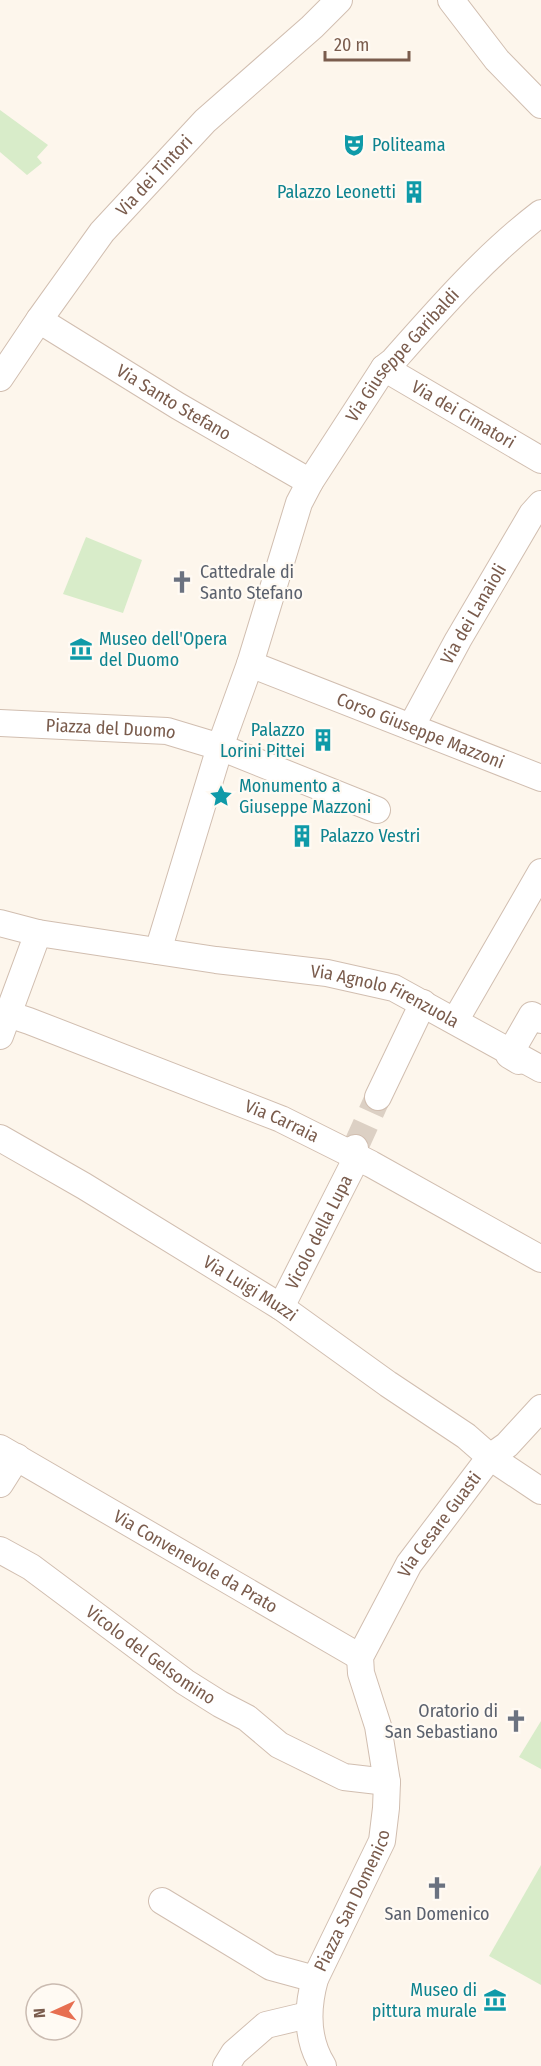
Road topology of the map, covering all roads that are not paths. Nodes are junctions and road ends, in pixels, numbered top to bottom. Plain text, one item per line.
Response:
1 (339, 0) edge
2 (451, 0) edge
3 (541, 105) edge
4 (541, 213) edge
5 (39, 320) junction
6 (384, 368) junction
7 (0, 378) edge
8 (541, 460) edge
9 (310, 482) junction
10 (541, 504) edge
11 (250, 664) junction
12 (0, 723) edge
13 (411, 727) junction
14 (220, 747) junction
15 (541, 778) edge
16 (377, 810) dead end
17 (541, 872) edge
18 (0, 923) edge
19 (37, 936) junction
20 (158, 951) junction
21 (423, 1003) junction
22 (541, 1020) edge
23 (455, 1021) junction
24 (4, 1025) edge
25 (512, 1052) junction
26 (541, 1069) edge
27 (541, 1074) edge
28 (378, 1097) tunnel mouth
29 (0, 1138) edge
30 (354, 1151) junction
31 (541, 1259) edge
32 (281, 1307) junction
33 (541, 1408) edge
34 (16, 1457) edge
35 (490, 1457) junction
36 (0, 1484) edge
37 (541, 1491) edge
38 (0, 1550) edge
39 (360, 1657) junction
40 (387, 1782) junction
41 (162, 1901) dead end
42 (315, 1979) junction
43 (308, 2015) junction
44 (230, 2060) edge
45 (323, 2066) edge

1 - 5 street, Via dei Tintori
2 - 3 street
4 - 6 street, Via Giuseppe Garibaldi
5 - 7 street, Via dei Tintori
5 - 9 street, Via Santo Stefano
6 - 8 street, Via dei Cimatori
6 - 9 street, Via Giuseppe Garibaldi
9 - 11 street, Via Giuseppe Garibaldi
10 - 13 street, Via dei Lanaioli
11 - 13 street, Corso Giuseppe Mazzoni
11 - 14 street
12 - 14 street, Piazza del Duomo
13 - 15 street, Corso Giuseppe Mazzoni
14 - 16 street, Piazza del Duomo
14 - 20 street
17 - 23 street
18 - 19 street
19 - 20 street
19 - 24 street
20 - 21 street, Via Agnolo Firenzuola
21 - 23 street, Via Agnolo Firenzuola
21 - 28 street
22 - 25 street
23 - 25 street, Via Agnolo Firenzuola
24 - 30 street, Via Carraia
25 - 26 street, Via Agnolo Firenzuola
25 - 27 street
29 - 32 street, Via Luigi Muzzi
30 - 31 street, Via Carraia
30 - 32 street, Vicolo della Lupa
32 - 35 street, Via Luigi Muzzi
33 - 35 street, Via Cesare Guasti
34 - 36 street
34 - 39 street, Via Convenevole da Prato
35 - 37 street, Via Luigi Muzzi
35 - 39 street, Via Cesare Guasti
38 - 40 street, Vicolo del Gelsomino
39 - 40 street, Piazza San Domenico
40 - 42 street, Piazza San Domenico
41 - 42 street
42 - 43 street, Piazza San Domenico
43 - 44 street
43 - 45 street, Piazza San Domenico

